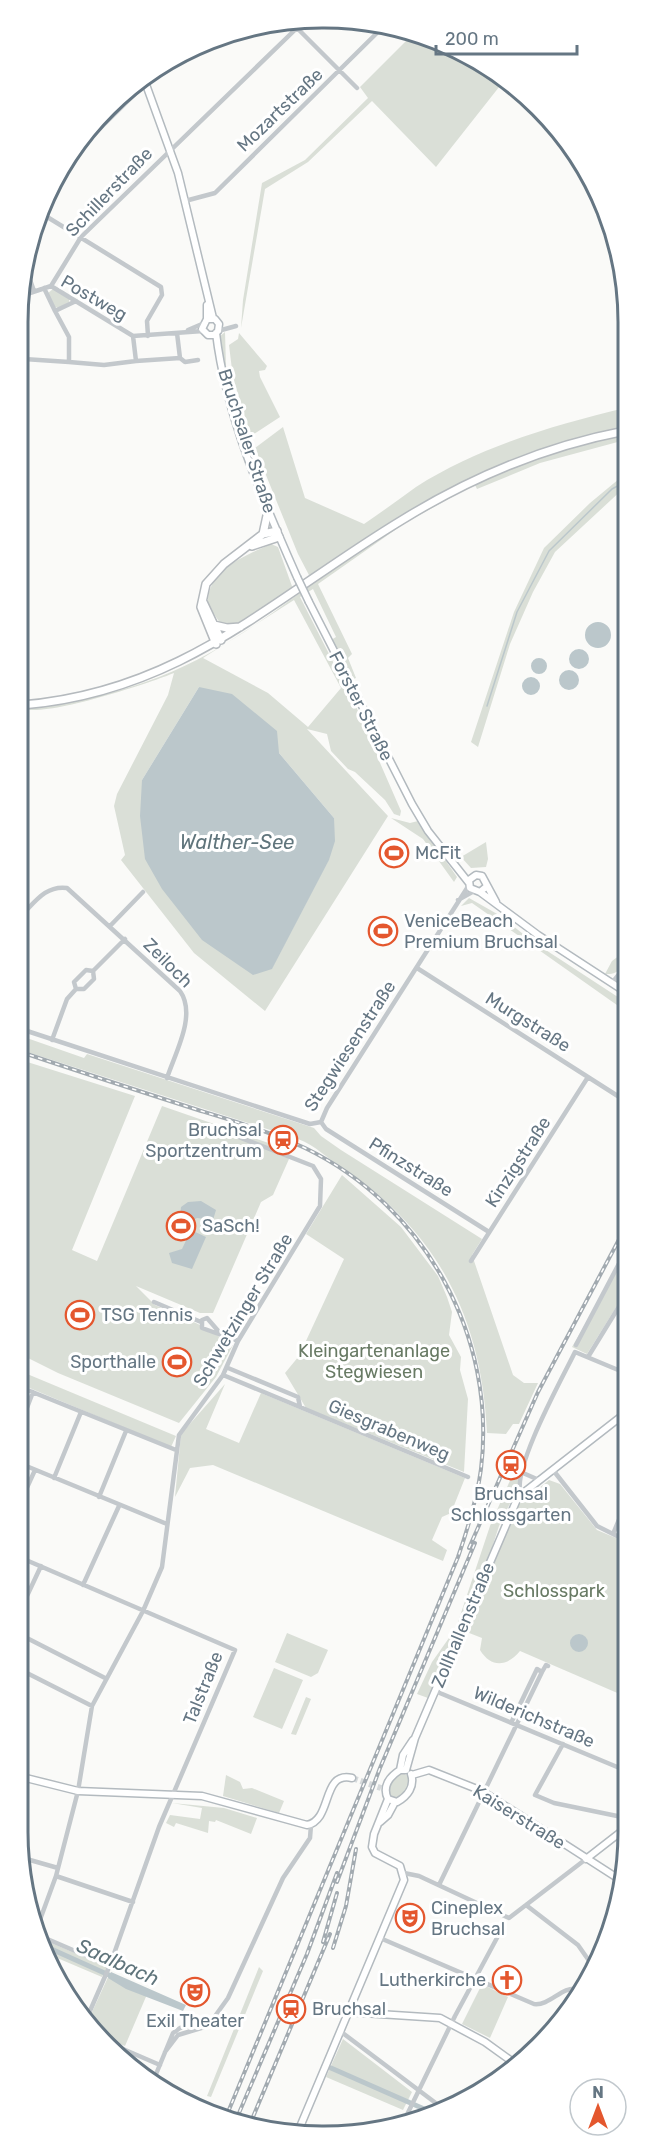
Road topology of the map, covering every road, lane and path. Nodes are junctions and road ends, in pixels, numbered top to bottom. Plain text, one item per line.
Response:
1 (301, 29) edge
2 (292, 30) edge
3 (377, 33) edge
4 (339, 71) junction
5 (147, 87) edge
6 (357, 87) dead end
7 (170, 150) junction
8 (185, 201) junction
9 (48, 217) edge
10 (81, 237) junction
11 (31, 283) edge
12 (51, 286) junction
13 (44, 288) junction
14 (34, 291) junction
15 (30, 293) edge
16 (76, 301) junction
17 (55, 311) junction
18 (206, 323) junction
19 (216, 331) junction
20 (177, 333) junction
21 (133, 336) junction
22 (148, 336) junction
23 (180, 358) junction
24 (28, 359) edge
25 (198, 360) dead end
26 (136, 361) junction
27 (69, 362) junction
28 (618, 433) edge
29 (268, 511) junction
30 (264, 534) junction
31 (278, 534) junction
32 (249, 546) junction
33 (202, 599) junction
34 (214, 625) junction
35 (243, 627) junction
36 (218, 642) junction
37 (28, 704) edge
38 (458, 867) junction
39 (474, 876) junction
40 (469, 884) junction
41 (486, 887) junction
42 (143, 892) dead end
43 (477, 892) junction
44 (458, 900) junction
45 (498, 905) junction
46 (28, 909) edge
47 (110, 926) junction
48 (125, 939) junction
49 (417, 968) junction
50 (93, 971) junction
51 (618, 978) edge
52 (618, 982) edge
53 (614, 985) junction
54 (618, 988) edge
55 (76, 989) junction
56 (28, 1031) edge
57 (52, 1040) junction
58 (588, 1077) junction
59 (167, 1078) junction
60 (618, 1096) edge
61 (321, 1122) junction
62 (226, 1132) dead end
63 (489, 1232) junction
64 (471, 1261) dead end
65 (618, 1265) edge
66 (154, 1302) dead end
67 (618, 1308) edge
68 (201, 1322) junction
69 (220, 1334) junction
70 (238, 1341) junction
71 (576, 1345) dead end
72 (588, 1357) junction
73 (228, 1368) junction
74 (618, 1370) edge
75 (223, 1375) junction
76 (28, 1390) edge
77 (33, 1392) junction
78 (28, 1405) edge
79 (300, 1407) junction
80 (81, 1412) junction
81 (618, 1419) edge
82 (126, 1431) junction
83 (176, 1450) junction
84 (28, 1467) edge
85 (35, 1470) junction
86 (552, 1470) junction
87 (522, 1473) junction
88 (468, 1477) dead end
89 (54, 1478) junction
90 (539, 1480) junction
91 (28, 1485) edge
92 (521, 1494) junction
93 (99, 1497) junction
94 (119, 1506) junction
95 (618, 1522) edge
96 (167, 1524) junction
97 (613, 1534) junction
98 (618, 1536) edge
99 (28, 1561) edge
100 (41, 1566) junction
101 (83, 1585) junction
102 (28, 1594) edge
103 (143, 1611) junction
104 (28, 1639) edge
105 (548, 1666) dead end
106 (28, 1674) edge
107 (105, 1678) junction
108 (435, 1691) junction
109 (92, 1706) junction
110 (514, 1722) junction
111 (563, 1744) junction
112 (618, 1767) edge
113 (403, 1770) junction
114 (412, 1775) junction
115 (28, 1778) edge
116 (352, 1778) dead end
117 (78, 1791) junction
118 (482, 1791) junction
119 (174, 1794) junction
120 (392, 1800) junction
121 (618, 1816) edge
122 (311, 1825) junction
123 (618, 1834) edge
124 (586, 1858) junction
125 (30, 1860) edge
126 (58, 1868) junction
127 (404, 1873) junction
128 (56, 1876) junction
129 (614, 1876) edge
130 (439, 1885) junction
131 (133, 1902) junction
132 (526, 1905) junction
133 (41, 1916) edge
134 (498, 1936) dead end
135 (380, 1938) junction
136 (49, 1940) edge
137 (588, 1960) edge
138 (110, 1967) junction
139 (476, 1977) junction
140 (572, 1990) edge
141 (90, 2012) edge
142 (348, 2012) junction
143 (451, 2024) junction
144 (340, 2031) junction
145 (132, 2056) edge
146 (509, 2060) edge
147 (160, 2065) junction
148 (156, 2075) edge
149 (419, 2092) junction
150 (436, 2104) edge
151 (407, 2114) edge
152 (300, 2126) edge

1 - 4 street
2 - 7 street, Schillerstraße
3 - 4 street, Mozartstraße
4 - 6 street
4 - 8 street, Mozartstraße
5 - 7 street
7 - 8 street
7 - 10 street, Schillerstraße
8 - 18 street
9 - 10 street
10 - 12 street, Schillerstraße
10 - 22 street
11 - 14 street
12 - 13 street, Postweg
12 - 16 street, Postweg
13 - 14 street, Postweg
13 - 17 street
14 - 15 street, Postweg
16 - 17 street
16 - 21 street, Postweg
17 - 27 street
18 - 19 street
18 - 19 street, Bruchsaler Straße
18 - 20 street, Postweg
19 - 29 street, Bruchsaler Straße
20 - 22 street, Postweg
20 - 23 street
21 - 22 street, Postweg
21 - 26 street
23 - 25 street
23 - 26 street
24 - 27 street
26 - 27 street
28 - 35 main road
29 - 30 main road
29 - 31 street, Bruchsaler Straße
30 - 31 main road
30 - 32 main road
31 - 32 main road
31 - 38 street, Forster Straße, bridge
32 - 33 main road
33 - 34 main road
33 - 36 main road
34 - 35 main road
34 - 36 main road
35 - 36 main road
36 - 37 main road
38 - 39 street, Forster Straße
38 - 40 street, Forster Straße
39 - 40 street
39 - 41 street
40 - 43 street
40 - 44 street, Stegwiesenstraße
41 - 43 street
41 - 45 street
42 - 47 street
43 - 44 street, Stegwiesenstraße
43 - 45 street
44 - 49 street, Stegwiesenstraße
45 - 53 street
46 - 47 street, Zeiloch
47 - 48 street, Zeiloch
48 - 50 street, Zeiloch
48 - 59 street, Zeiloch
49 - 58 street, Murgstraße
49 - 61 street, Stegwiesenstraße
50 - 55 street
50 - 55 street
51 - 53 street
52 - 53 street
53 - 54 street
55 - 57 street
56 - 57 street, Stegwiesenstraße
57 - 59 street, Stegwiesenstraße
58 - 60 street, Murgstraße
58 - 63 street, Kinzigstraße
59 - 61 street, Stegwiesenstraße
61 - 63 street, Pfinzstraße
62 - 70 street, Schwetzinger Straße
63 - 64 street, Kinzigstraße
65 - 71 street
66 - 68 street
67 - 72 street
68 - 69 street
68 - 69 street
69 - 70 street
70 - 73 street, Schwetzinger Straße
72 - 74 street
72 - 87 street
73 - 75 street, Schwetzinger Straße
73 - 79 street, Giesgrabenweg
75 - 79 street, Giesgrabenweg
75 - 83 street, Schwetzinger Straße
76 - 77 street
77 - 78 street
77 - 80 street
79 - 88 street, Giesgrabenweg
80 - 82 street
80 - 89 street
81 - 86 street
82 - 83 street
82 - 93 street
83 - 96 street, Schwetzinger Straße
84 - 85 street
85 - 89 street
85 - 91 street
86 - 90 street
86 - 97 street
87 - 90 street
87 - 92 street
89 - 93 street
90 - 92 street
92 - 108 street, Zollhallenstraße
93 - 94 street
94 - 96 street
94 - 101 street
95 - 97 street
96 - 103 street, Schwetzinger Straße
97 - 98 street
99 - 100 street
100 - 101 street
100 - 102 street
101 - 103 street
103 - 107 street, Schwetzinger Straße
103 - 119 street, Talstraße
104 - 107 street
105 - 110 street
106 - 109 street
107 - 109 street, Schwetzinger Straße
108 - 110 street, Wilderichstraße
108 - 113 street, Zollhallenstraße
109 - 117 street, Schwetzinger Straße
110 - 111 street, Wilderichstraße
110 - 118 street
111 - 112 street, Wilderichstraße
111 - 121 street
113 - 114 street
113 - 120 street
114 - 118 street, Kaiserstraße
114 - 120 street
115 - 117 street
116 - 122 street
117 - 119 street
117 - 126 street, Schwetzinger Straße
118 - 124 street, Kaiserstraße
118 - 130 street
119 - 122 street
119 - 131 street
120 - 127 street
122 - 147 street
123 - 124 street
124 - 129 street, Kaiserstraße
124 - 132 street
125 - 126 street
126 - 128 street, Schwetzinger Straße
127 - 130 street
127 - 135 street
128 - 131 street
128 - 133 street, Schwetzinger Straße
130 - 132 street
131 - 138 street
132 - 137 street
134 - 139 street
135 - 139 street
135 - 142 street
136 - 138 street
138 - 141 street
139 - 140 street
139 - 143 street
142 - 143 street
142 - 144 street
143 - 146 street
143 - 149 street
144 - 149 street
144 - 152 street
145 - 147 street
147 - 148 street
149 - 150 street
149 - 151 street

